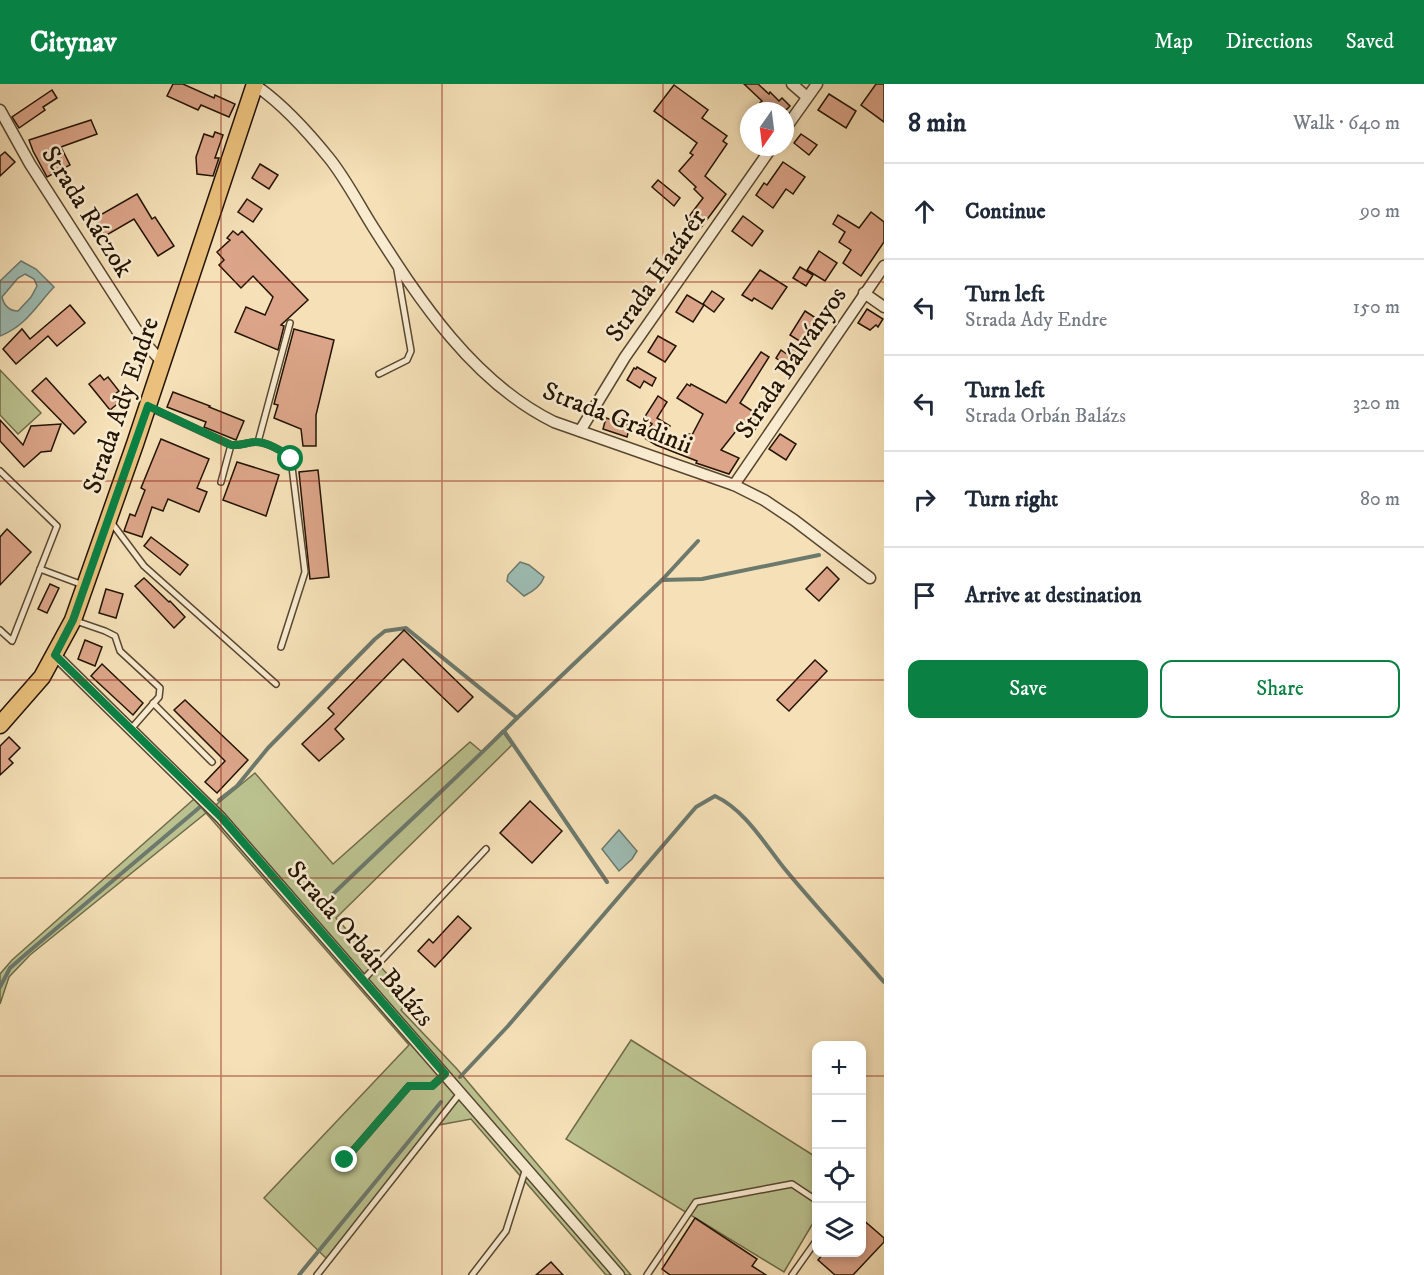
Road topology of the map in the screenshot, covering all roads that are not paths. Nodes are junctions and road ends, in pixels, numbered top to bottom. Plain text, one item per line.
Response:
1 (792, 84) edge
2 (817, 84) edge
3 (255, 85) edge
4 (807, 97) junction
5 (0, 110) edge
6 (794, 116) edge
7 (766, 156) edge
8 (396, 263) junction
9 (884, 266) edge
10 (864, 294) junction
11 (884, 307) edge
12 (290, 322) dead end
13 (162, 362) junction
14 (379, 374) dead end
15 (148, 406) junction
16 (580, 431) junction
17 (258, 442) junction
18 (231, 445) junction
19 (0, 471) edge
20 (221, 482) dead end
21 (734, 485) junction
22 (109, 519) junction
23 (40, 570) junction
24 (870, 578) dead end
25 (85, 586) junction
26 (73, 620) junction
27 (0, 630) edge
28 (280, 647) dead end
29 (55, 655) junction
30 (276, 684) dead end
31 (153, 703) junction
32 (0, 725) edge
33 (131, 729) junction
34 (212, 762) dead end
35 (486, 849) dead end
36 (363, 980) junction
37 (445, 1074) junction
38 (461, 1092) junction
39 (345, 1160) dead end
40 (526, 1168) junction
41 (812, 1197) edge
42 (812, 1248) edge
43 (317, 1275) edge
44 (472, 1275) edge
45 (619, 1275) edge
46 (647, 1275) edge
47 (792, 1275) edge

1 - 4 street
2 - 4 street
3 - 8 street, Strada Grădinii
3 - 13 main road, Strada Ady Endre
4 - 6 street
5 - 13 street, Strada Ráczok
7 - 16 street, Strada Határér
8 - 14 lane
8 - 16 street, Strada Grădinii
9 - 10 street, Strada Bálványos
10 - 11 street
10 - 21 street, Strada Bálványos
12 - 17 lane
13 - 15 main road, Strada Ady Endre
15 - 18 lane
15 - 22 main road, Strada Ady Endre
16 - 21 street, Strada Grădinii
17 - 18 lane
17 - 28 lane
18 - 20 lane
19 - 23 lane
21 - 24 street, Strada Grădinii
22 - 25 main road, Strada Ady Endre
22 - 30 lane
23 - 25 lane
23 - 27 lane
25 - 26 main road, Strada Ady Endre
26 - 29 main road, Strada Ady Endre
26 - 31 lane
29 - 32 main road, Strada Ady Endre
29 - 33 street, Strada Orbán Balázs
31 - 33 lane
31 - 34 lane
33 - 36 street, Strada Orbán Balázs
35 - 36 lane
36 - 37 street, Strada Orbán Balázs
37 - 38 street, Strada Orbán Balázs
37 - 39 lane
38 - 40 street, Strada Orbán Balázs
38 - 43 lane
40 - 44 lane
40 - 45 street, Strada Orbán Balázs
41 - 46 lane
42 - 47 lane

